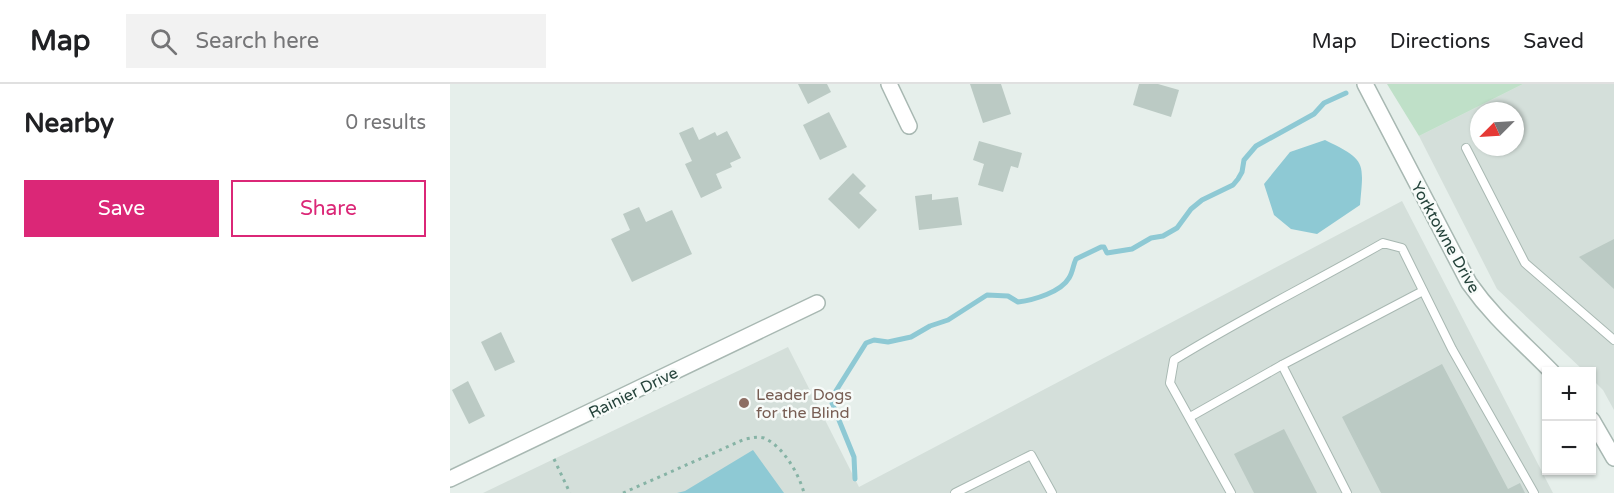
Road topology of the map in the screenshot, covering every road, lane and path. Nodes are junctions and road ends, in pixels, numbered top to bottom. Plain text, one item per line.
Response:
1 (889, 84) edge
2 (1365, 84) edge
3 (909, 126) dead end
4 (1466, 148) dead end
5 (1423, 291) junction
6 (817, 303) dead end
7 (1614, 340) edge
8 (1282, 365) junction
9 (1547, 367) edge
10 (1190, 417) junction
11 (1593, 421) edge
12 (1614, 458) edge
13 (555, 459) dead end
14 (450, 479) edge
15 (570, 493) edge
16 (623, 493) edge
17 (804, 493) edge
18 (955, 493) edge
19 (1052, 493) edge
20 (1231, 493) edge
21 (1347, 493) edge
22 (1534, 493) edge

1 - 3 street
2 - 9 street, Yorktowne Drive
4 - 7 lane
5 - 8 lane
5 - 10 lane
5 - 22 lane
6 - 14 street, Rainier Drive
8 - 10 lane
8 - 21 lane
10 - 20 lane
11 - 12 street
13 - 15 path
16 - 17 path
18 - 19 lane

